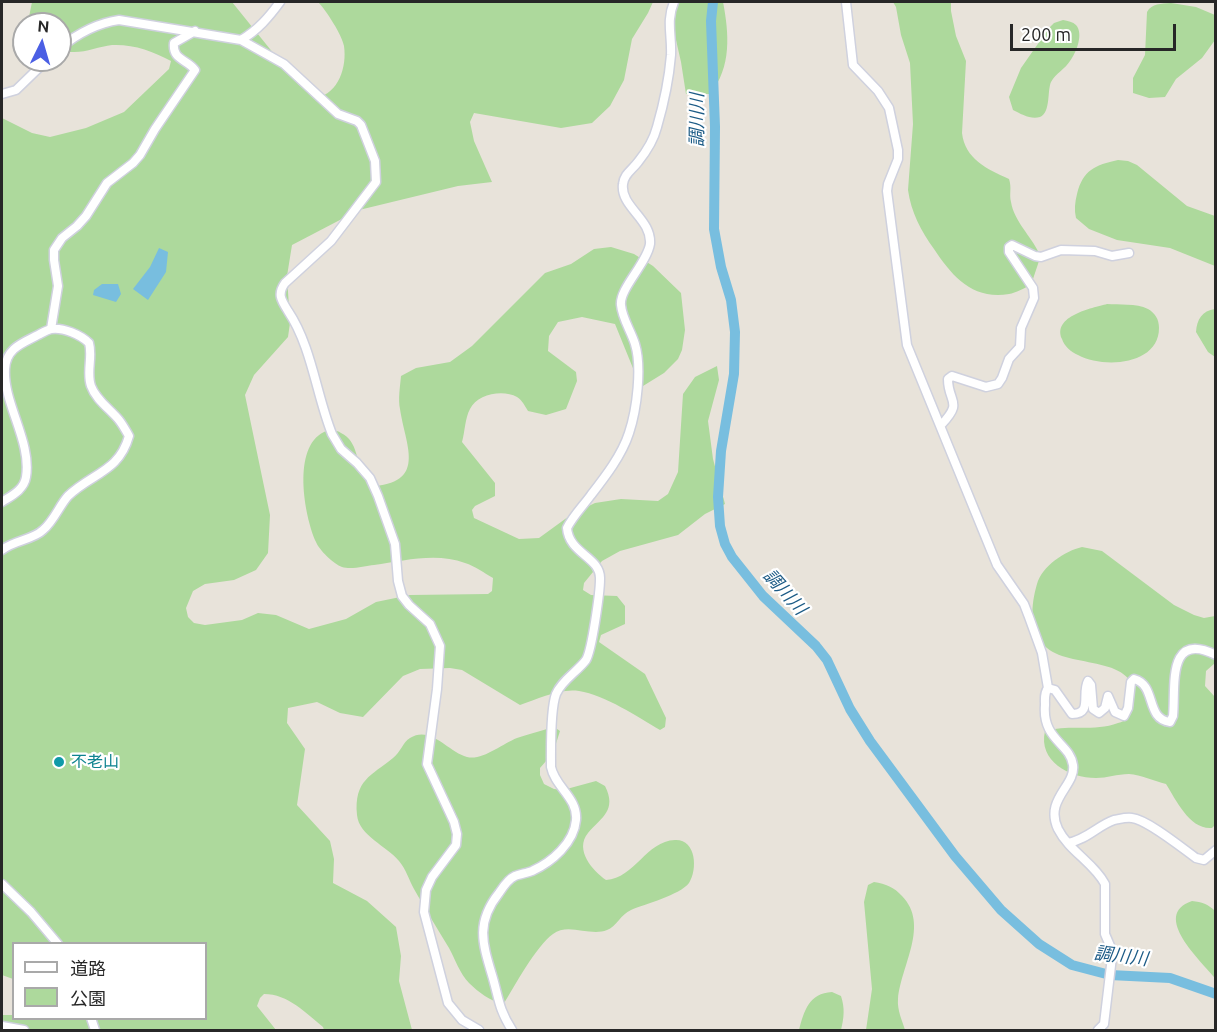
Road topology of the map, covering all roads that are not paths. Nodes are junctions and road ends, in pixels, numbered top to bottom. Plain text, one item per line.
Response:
1 (280, 2) edge
2 (674, 2) edge
3 (846, 2) edge
4 (195, 31) junction
5 (72, 40) edge
6 (241, 40) junction
7 (35, 72) edge
8 (2, 94) edge
9 (1129, 253) dead end
10 (51, 329) junction
11 (941, 425) junction
12 (2, 502) edge
13 (2, 549) edge
14 (1215, 656) edge
15 (1048, 688) junction
16 (1068, 843) junction
17 (1215, 850) edge
18 (2, 884) edge
19 (56, 942) edge
20 (2, 1026) edge
21 (24, 1030) edge
22 (479, 1030) edge
23 (512, 1030) edge
24 (1098, 1030) edge

1 - 6 street
2 - 23 street
3 - 11 street
4 - 5 street
4 - 6 street
4 - 10 street
6 - 22 street
7 - 8 street
9 - 11 street
10 - 12 street
10 - 13 street
11 - 15 street
14 - 15 street
15 - 16 street
16 - 17 street
16 - 24 street
18 - 19 street
20 - 21 street

